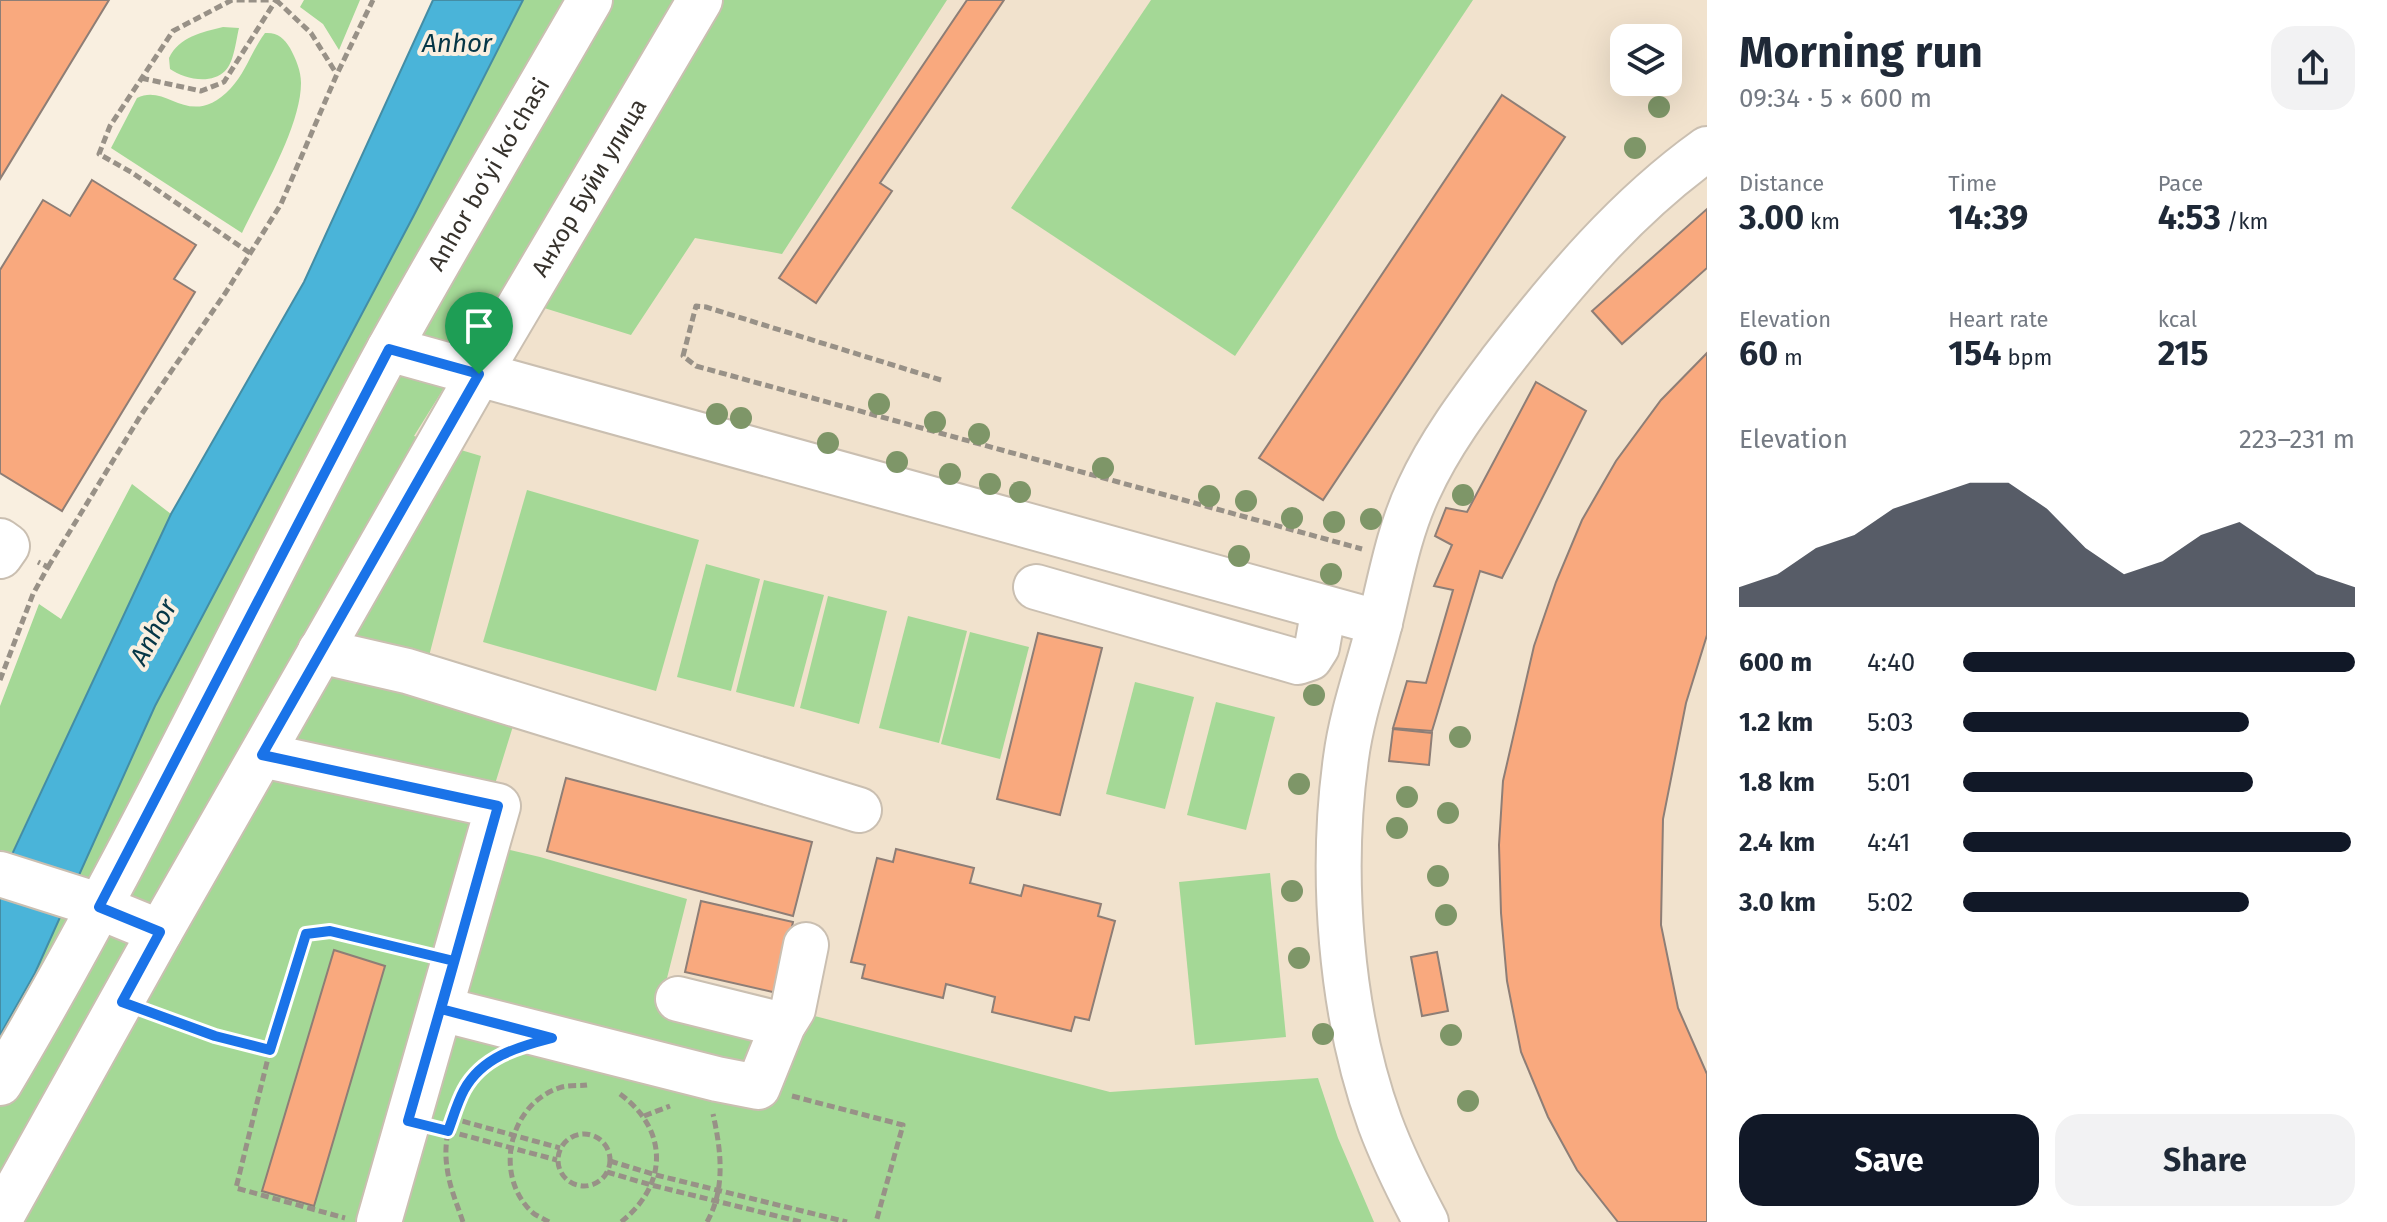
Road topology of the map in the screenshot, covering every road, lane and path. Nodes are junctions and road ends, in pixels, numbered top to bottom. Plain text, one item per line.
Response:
1 (274, 0) edge
2 (373, 0) edge
3 (590, 0) edge
4 (700, 0) edge
5 (337, 74) junction
6 (141, 78) junction
7 (1707, 149) edge
8 (250, 253) junction
9 (389, 349) junction
10 (479, 374) junction
11 (941, 380) dead end
12 (2, 548) edge
13 (1394, 558) junction
14 (48, 567) junction
15 (1036, 587) dead end
16 (1324, 608) junction
17 (1380, 623) junction
18 (320, 651) junction
19 (0, 680) edge
20 (262, 755) junction
21 (859, 810) dead end
22 (0, 874) edge
23 (90, 904) junction
24 (160, 932) junction
25 (806, 945) dead end
26 (454, 961) junction
27 (678, 999) dead end
28 (122, 1002) junction
29 (441, 1009) junction
30 (783, 1025) junction
31 (270, 1050) junction
32 (498, 1057) dead end
33 (0, 1083) edge
34 (738, 1083) junction
35 (592, 1085) dead end
36 (607, 1089) dead end
37 (453, 1118) junction
38 (422, 1120) junction
39 (514, 1135) junction
40 (511, 1148) junction
41 (560, 1148) junction
42 (557, 1160) junction
43 (610, 1161) junction
44 (607, 1172) junction
45 (656, 1175) junction
46 (651, 1185) junction
47 (718, 1190) junction
48 (714, 1201) junction
49 (0, 1219) edge
50 (358, 1222) edge
51 (379, 1222) edge
52 (463, 1222) edge
53 (549, 1222) edge
54 (622, 1222) edge
55 (707, 1222) edge
56 (801, 1222) edge
57 (847, 1222) edge
58 (876, 1222) edge
59 (1426, 1222) edge

1 - 5 path
1 - 6 path
1 - 6 path
2 - 5 path
3 - 9 street, Anhor bo‘yi ko‘chasi
4 - 10 street, Анхор Буйи улица
5 - 8 path
6 - 8 path
7 - 13 street
8 - 14 path
9 - 10 street
9 - 23 street, Anhor bo‘yi ko‘chasi
10 - 16 street
10 - 18 street, Анхор Буйи улица
11 - 13 path
12 - 14 path
13 - 17 street
14 - 19 path
15 - 16 street
16 - 17 street
17 - 59 street
18 - 20 street, Анхор Буйи улица
18 - 21 street
20 - 24 street, Анхор Буйи улица
20 - 26 street
22 - 23 street
23 - 24 street
23 - 33 street, Anhor bo‘yi ko‘chasi
24 - 28 street, Анхор Буйи улица
25 - 30 street
26 - 29 street
26 - 31 path
27 - 30 street
28 - 31 path
28 - 49 street, Анхор Буйи улица
29 - 34 street
29 - 38 street
30 - 34 street
31 - 50 path
32 - 37 path
34 - 47 path
34 - 58 path
35 - 39 path
36 - 45 path
37 - 38 path
37 - 38 path
37 - 39 path
38 - 40 path
38 - 51 street
38 - 52 path
39 - 40 path
39 - 41 path
40 - 42 path
40 - 53 path
41 - 42 path
41 - 43 path
42 - 44 path
43 - 44 path
43 - 45 path
44 - 46 path
45 - 46 path
45 - 47 path
46 - 48 path
46 - 54 path
47 - 48 path
47 - 57 path
48 - 55 path
48 - 56 path

